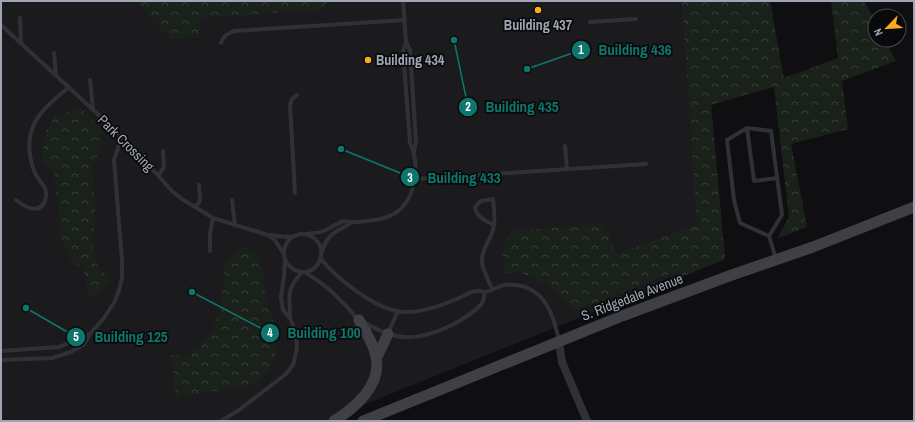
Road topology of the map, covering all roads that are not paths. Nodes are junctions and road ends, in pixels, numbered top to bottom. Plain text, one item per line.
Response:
1 (403, 1) edge
2 (20, 18) dead end
3 (636, 18) dead end
4 (405, 20) junction
5 (590, 22) dead end
6 (1, 25) edge
7 (406, 42) junction
8 (21, 43) junction
9 (221, 43) dead end
10 (54, 53) dead end
11 (56, 76) junction
12 (90, 80) dead end
13 (69, 87) junction
14 (297, 95) dead end
15 (92, 110) junction
16 (747, 128) junction
17 (122, 137) junction
18 (565, 146) dead end
19 (163, 151) dead end
20 (414, 151) junction
21 (646, 164) dead end
22 (567, 169) junction
23 (159, 176) junction
24 (777, 178) junction
25 (415, 179) junction
26 (199, 185) dead end
27 (295, 193) dead end
28 (16, 200) dead end
29 (232, 200) dead end
30 (914, 207) edge
31 (195, 208) junction
32 (213, 218) junction
33 (351, 222) junction
34 (235, 225) junction
35 (494, 225) junction
36 (306, 234) junction
37 (268, 235) junction
38 (293, 236) junction
39 (769, 236) junction
40 (210, 251) dead end
41 (322, 252) junction
42 (284, 256) junction
43 (321, 259) junction
44 (777, 259) junction
45 (303, 272) junction
46 (492, 289) junction
47 (485, 292) junction
48 (398, 311) junction
49 (290, 318) junction
50 (359, 320) junction
51 (90, 334) junction
52 (388, 334) junction
53 (559, 342) junction
54 (1, 352) edge
55 (377, 357) junction
56 (1, 360) edge
57 (221, 421) edge
58 (334, 421) edge
59 (363, 421) edge
60 (586, 421) edge

1 - 4 lane
2 - 8 lane
3 - 5 lane
4 - 7 lane
4 - 9 lane
6 - 8 lane, Park Crossing
7 - 20 lane
7 - 20 lane
8 - 11 lane, Park Crossing
10 - 11 lane
11 - 13 lane, Park Crossing
12 - 15 lane
13 - 15 lane, Park Crossing
13 - 28 lane
14 - 27 lane
15 - 17 lane, Park Crossing
16 - 24 lane
16 - 24 lane
16 - 39 lane
17 - 23 lane, Park Crossing
17 - 51 lane
18 - 22 lane
19 - 23 lane
20 - 25 lane
21 - 22 lane
22 - 25 lane
23 - 31 lane, Park Crossing
24 - 39 lane
25 - 33 lane
26 - 31 lane
29 - 34 lane
30 - 44 main road, S. Ridgedale Avenue
31 - 32 lane, Park Crossing
32 - 34 lane, Park Crossing
32 - 40 lane
33 - 36 lane
33 - 41 lane
34 - 37 lane, Park Crossing
35 - 35 lane
35 - 46 lane
36 - 38 lane
36 - 41 lane
37 - 38 lane, Park Crossing
37 - 42 lane
38 - 42 lane
39 - 44 lane
41 - 43 lane
42 - 45 lane
42 - 49 lane
43 - 45 lane
43 - 48 lane
44 - 53 main road, S. Ridgedale Avenue
45 - 49 lane
45 - 50 lane
46 - 47 lane
46 - 53 lane
47 - 48 lane
47 - 52 lane
48 - 52 lane
49 - 57 lane
50 - 52 lane
50 - 55 main road
51 - 54 lane
51 - 56 lane
52 - 55 main road
53 - 59 main road, S. Ridgedale Avenue
53 - 60 street
55 - 58 main road

